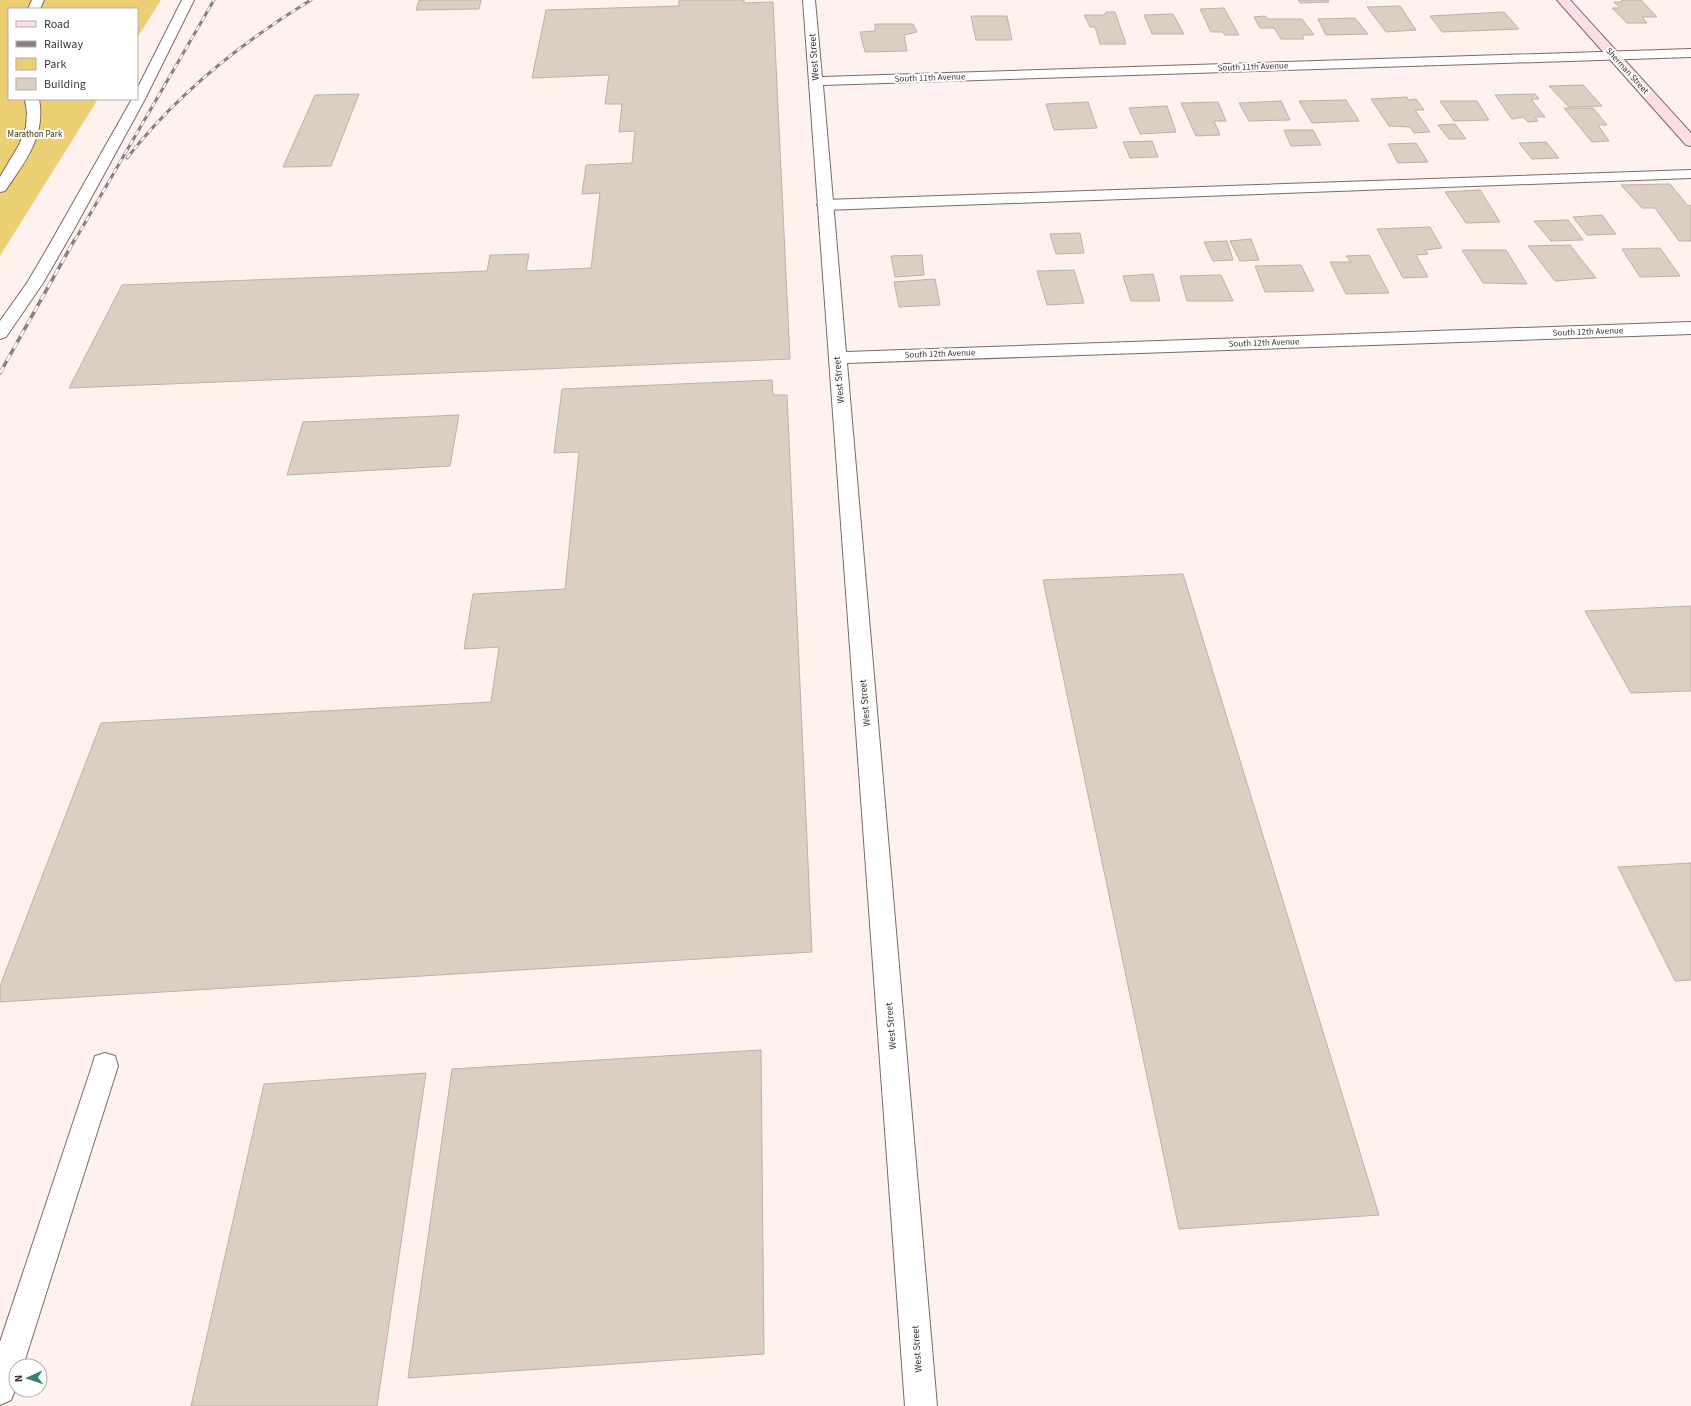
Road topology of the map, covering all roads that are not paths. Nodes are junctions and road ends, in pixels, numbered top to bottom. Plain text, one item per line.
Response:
1 (188, 0) edge
2 (809, 0) edge
3 (1563, 0) edge
4 (1691, 53) edge
5 (1613, 56) junction
6 (816, 81) junction
7 (138, 99) edge
8 (32, 100) edge
9 (138, 100) edge
10 (1691, 142) edge
11 (1691, 174) edge
12 (0, 188) edge
13 (825, 205) junction
14 (1691, 328) edge
15 (0, 333) edge
16 (837, 358) junction
17 (106, 1066) dead end
18 (0, 1389) edge
19 (921, 1406) edge

1 - 7 street
2 - 6 street, West Street
3 - 5 street, Sherman Street
4 - 5 street, South 11th Avenue
5 - 6 street, South 11th Avenue
5 - 10 street, Sherman Street
6 - 13 street, West Street
8 - 12 street
9 - 15 street
11 - 13 street
13 - 16 street, West Street
14 - 16 street, South 12th Avenue
16 - 19 street, West Street
17 - 18 street

